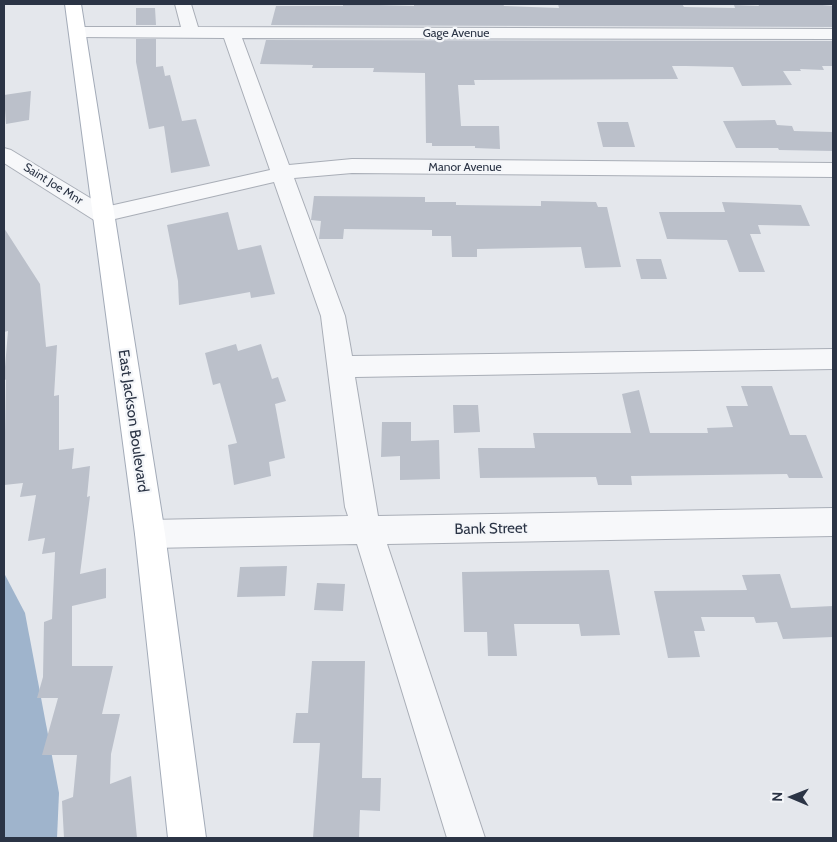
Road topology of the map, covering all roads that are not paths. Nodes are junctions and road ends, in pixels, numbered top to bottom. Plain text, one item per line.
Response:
1 (74, 4) edge
2 (183, 4) edge
3 (78, 32) junction
4 (191, 32) junction
5 (231, 32) junction
6 (833, 34) edge
7 (4, 154) edge
8 (833, 170) edge
9 (282, 174) junction
10 (102, 215) junction
11 (833, 359) edge
12 (340, 367) junction
13 (833, 522) edge
14 (368, 532) junction
15 (150, 534) junction
16 (187, 838) edge
17 (466, 838) edge

1 - 3 main road, East Jackson Boulevard
2 - 4 street
3 - 4 street, Gage Avenue
3 - 10 main road, East Jackson Boulevard
4 - 5 street, Gage Avenue
5 - 6 street, Gage Avenue
5 - 9 street
7 - 10 street, Saint Joe Mnr
8 - 9 street, Manor Avenue
9 - 10 street, Manor Avenue
9 - 12 street
10 - 15 main road, East Jackson Boulevard
11 - 12 street
12 - 14 street
13 - 14 street, Bank Street
14 - 15 street, Bank Street
14 - 17 street
15 - 16 main road, East Jackson Boulevard

